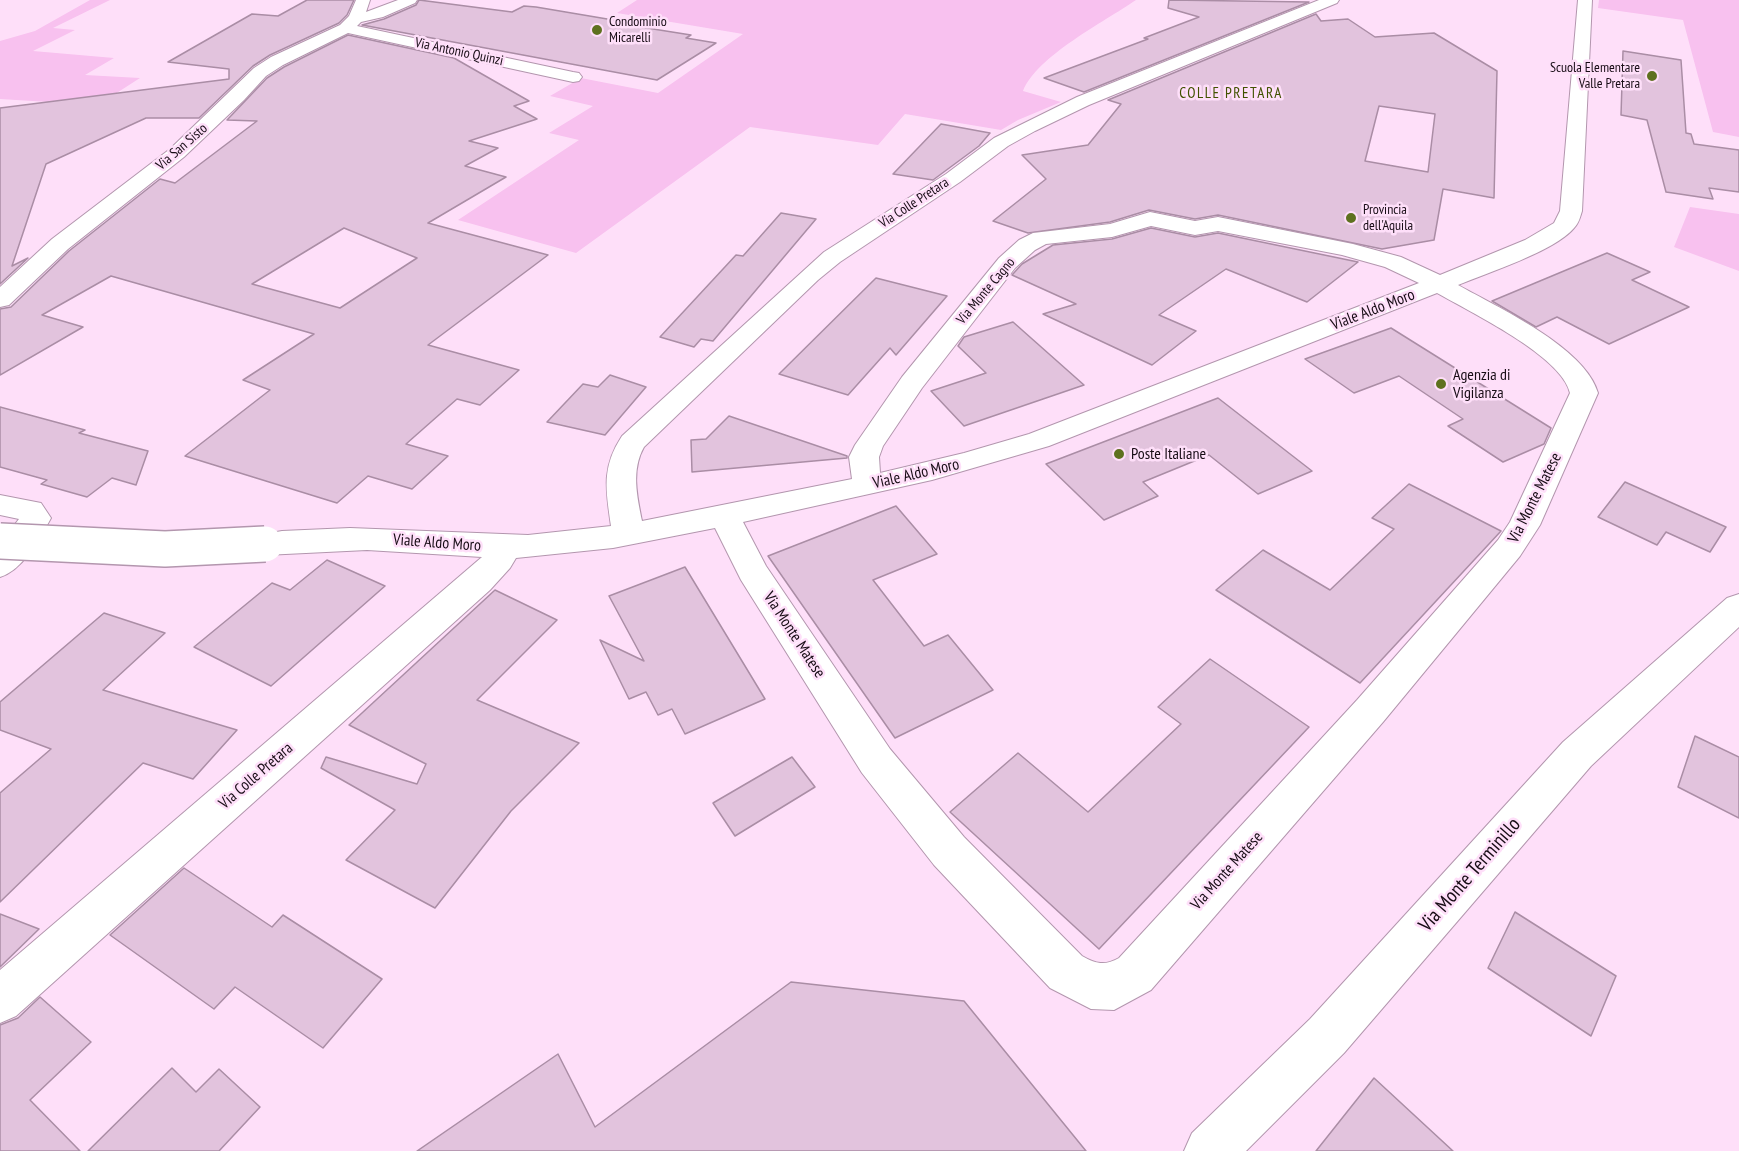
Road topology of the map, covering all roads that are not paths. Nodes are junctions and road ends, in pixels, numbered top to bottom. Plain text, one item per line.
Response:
1 (410, 0) edge
2 (1332, 0) edge
3 (1585, 0) edge
4 (355, 15) edge
5 (573, 77) dead end
6 (1438, 284) junction
7 (0, 300) edge
8 (869, 485) junction
9 (0, 505) edge
10 (724, 515) junction
11 (628, 534) junction
12 (0, 541) edge
13 (506, 547) junction
14 (0, 565) edge
15 (1739, 607) edge
16 (0, 1000) edge
17 (1210, 1151) edge

1 - 4 street, Via San Sisto
2 - 11 street, Via Colle Pretara
3 - 6 street, Viale Aldo Moro
4 - 5 street, Via Antonio Quinzi
4 - 7 street, Via San Sisto
6 - 8 street, Viale Aldo Moro
6 - 8 street, Via Monte Cagno
6 - 10 street, Via Monte Matese
8 - 10 street, Viale Aldo Moro
9 - 14 street
10 - 11 street, Viale Aldo Moro
11 - 13 street, Viale Aldo Moro
12 - 13 street, Viale Aldo Moro, bridge
13 - 16 street, Via Colle Pretara
15 - 17 street, Via Monte Terminillo

